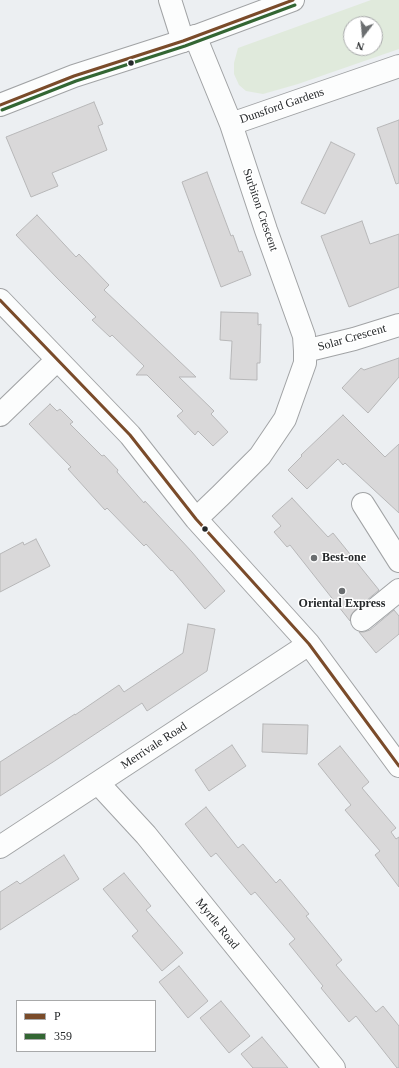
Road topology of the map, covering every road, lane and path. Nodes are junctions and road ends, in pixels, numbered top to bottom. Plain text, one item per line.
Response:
1 (170, 0) edge
2 (293, 0) edge
3 (189, 38) junction
4 (399, 66) edge
5 (0, 105) edge
6 (232, 124) junction
7 (0, 300) edge
8 (399, 325) edge
9 (305, 352) junction
10 (57, 360) junction
11 (0, 415) edge
12 (363, 504) dead end
13 (196, 519) junction
14 (399, 561) edge
15 (399, 590) edge
16 (362, 620) dead end
17 (309, 644) junction
18 (399, 765) edge
19 (98, 783) junction
20 (0, 847) edge
21 (334, 1068) edge

1 - 3 street, Dunsford Gardens
2 - 3 street
3 - 5 street
3 - 6 street, Dunsford Gardens
4 - 6 street, Dunsford Gardens
6 - 9 street, Surbiton Crescent
7 - 10 street
8 - 9 street, Solar Crescent
9 - 13 street, Surbiton Crescent
10 - 11 street
10 - 13 street
12 - 14 street
13 - 17 street
15 - 16 street
17 - 18 street
17 - 19 street, Merrivale Road
19 - 20 street, Merrivale Road
19 - 21 street, Myrtle Road

